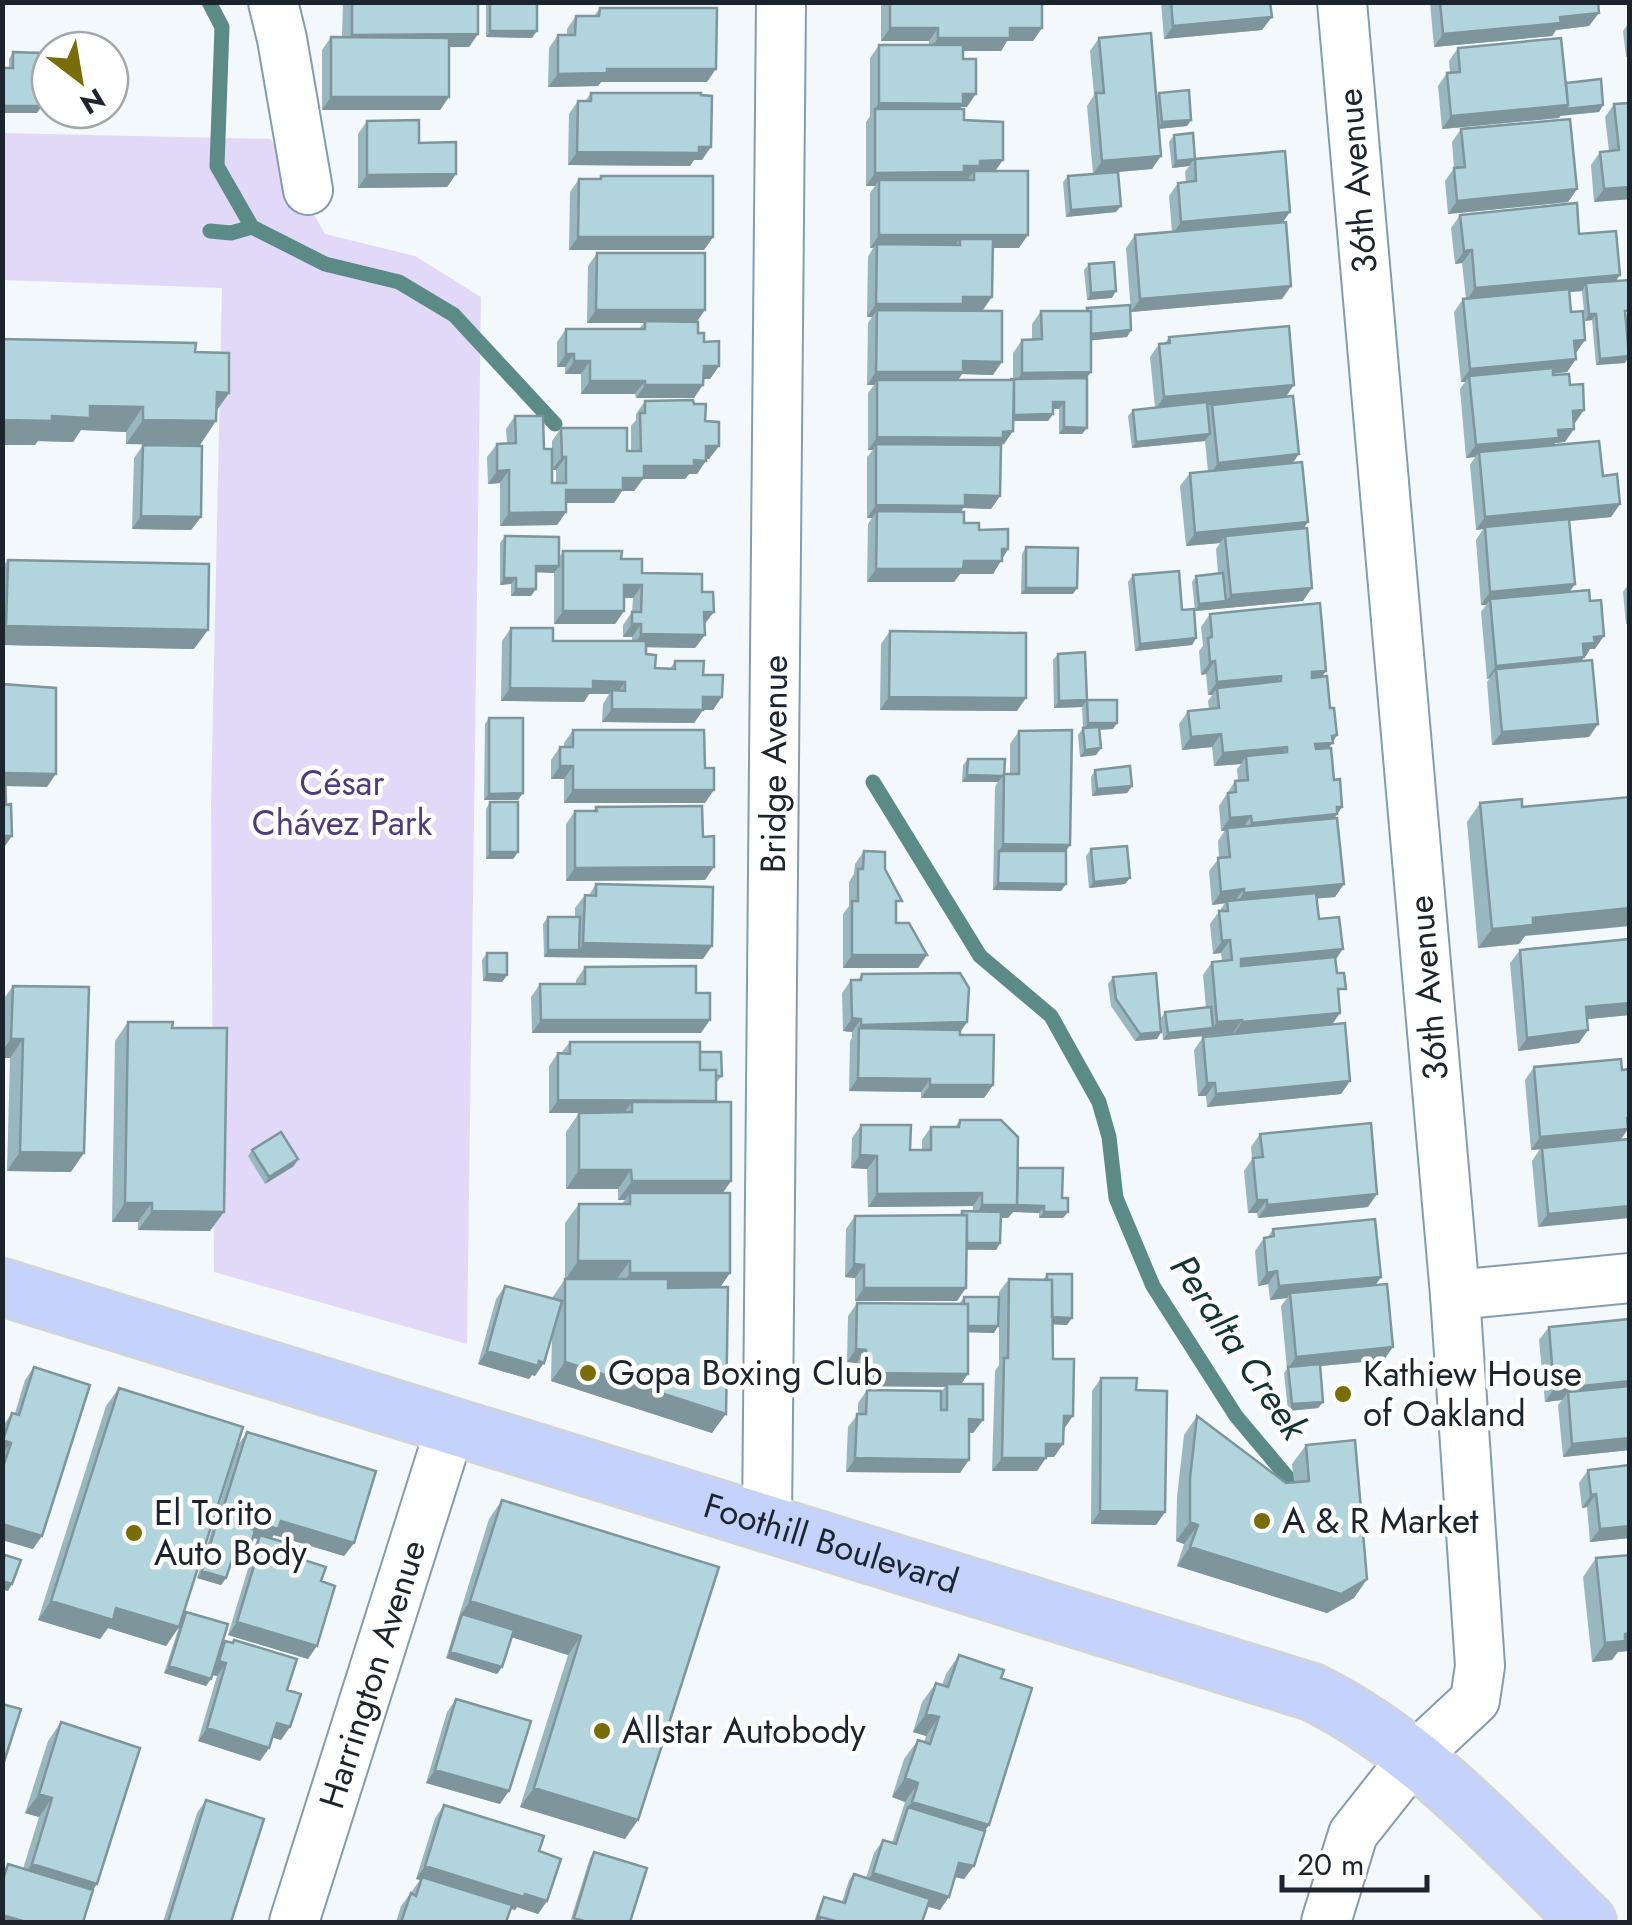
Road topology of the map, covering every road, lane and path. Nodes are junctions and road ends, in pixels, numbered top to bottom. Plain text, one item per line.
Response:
1 (273, 2) edge
2 (781, 2) edge
3 (1342, 2) edge
4 (308, 190) dead end
5 (1630, 1278) edge
6 (2, 1287) edge
7 (1455, 1295) junction
8 (451, 1426) junction
9 (767, 1524) junction
10 (1413, 1758) junction
11 (294, 1922) edge
12 (1326, 1922) edge
13 (1588, 1922) edge

1 - 4 street
2 - 9 street, Bridge Avenue
3 - 7 street, 36th Avenue
5 - 7 street
6 - 8 main road, Foothill Boulevard
7 - 10 street, 36th Avenue
8 - 9 main road, Foothill Boulevard
8 - 11 street, Harrington Avenue
9 - 10 main road, Foothill Boulevard
10 - 12 street, 36th Avenue
10 - 13 main road, Foothill Boulevard

